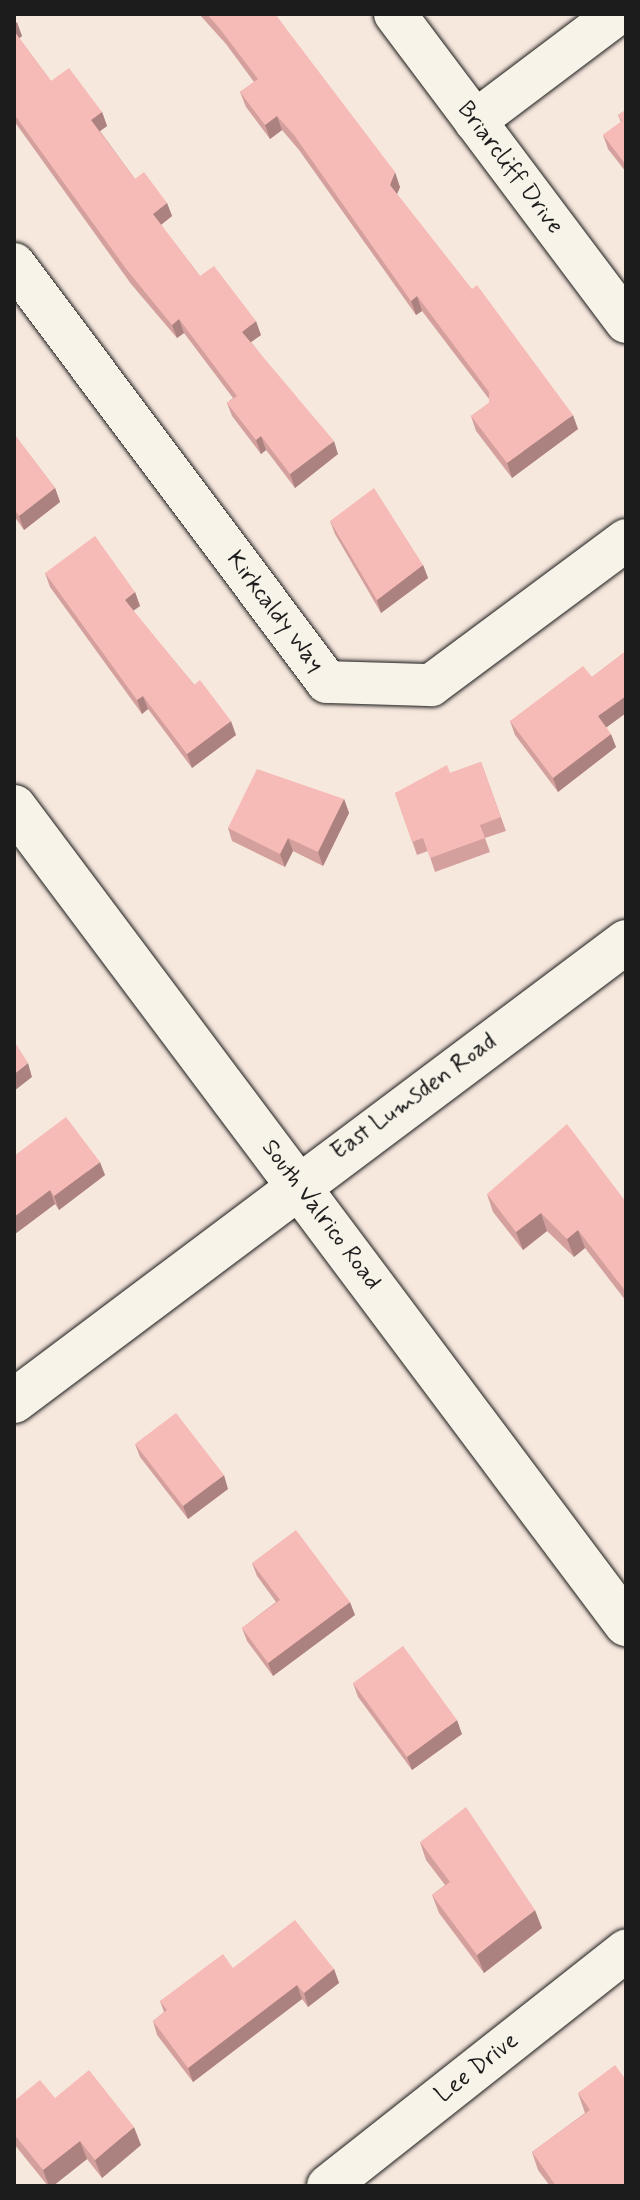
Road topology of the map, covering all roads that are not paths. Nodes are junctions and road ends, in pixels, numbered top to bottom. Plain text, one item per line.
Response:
1 (395, 14) edge
2 (617, 14) edge
3 (475, 121) junction
4 (14, 264) edge
5 (626, 322) edge
6 (626, 540) edge
7 (14, 807) edge
8 (626, 942) edge
9 (297, 1183) junction
10 (14, 1401) edge
11 (626, 1624) edge
12 (626, 1951) edge
13 (328, 2186) edge

1 - 3 street, Briarcliff Drive
2 - 3 street
3 - 5 street, Briarcliff Drive
4 - 6 street, Kirkcaldy Way
7 - 9 street, South Valrico Road
8 - 9 street, East Lumsden Road
9 - 10 street, East Lumsden Road
9 - 11 street, South Valrico Road
12 - 13 street, Lee Drive

